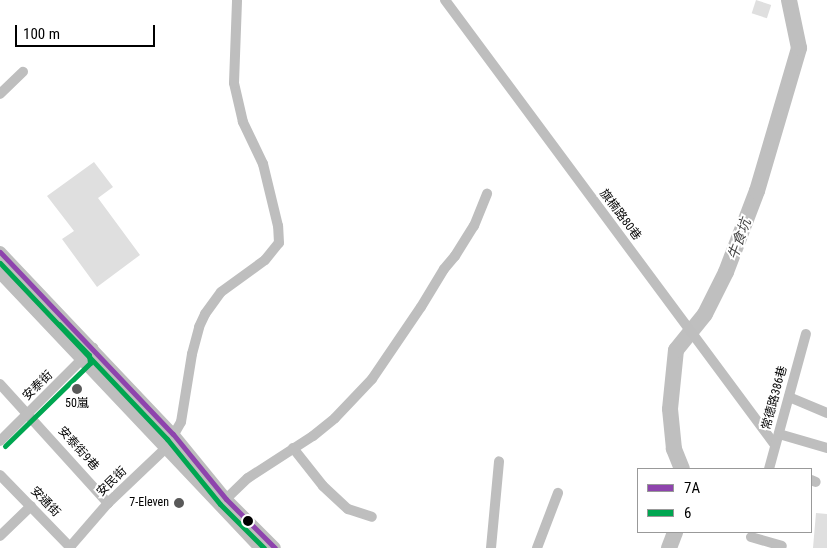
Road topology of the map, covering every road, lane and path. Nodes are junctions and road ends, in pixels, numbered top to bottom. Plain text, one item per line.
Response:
1 (237, 0) edge
2 (445, 0) edge
3 (24, 72) dead end
4 (0, 94) edge
5 (487, 193) dead end
6 (0, 252) edge
7 (0, 272) edge
8 (806, 334) dead end
9 (92, 348) junction
10 (83, 360) junction
11 (0, 384) edge
12 (789, 397) junction
13 (28, 413) junction
14 (827, 413) edge
15 (173, 434) junction
16 (779, 434) junction
17 (0, 441) edge
18 (776, 445) junction
19 (166, 448) junction
20 (293, 448) junction
21 (827, 448) edge
22 (499, 461) dead end
23 (769, 468) edge
24 (0, 474) edge
25 (558, 493) dead end
26 (226, 499) junction
27 (108, 503) junction
28 (31, 506) junction
29 (372, 517) dead end
30 (752, 535) edge
31 (0, 536) edge
32 (782, 546) dead end
33 (70, 548) edge
34 (260, 548) edge
35 (275, 548) edge
36 (491, 548) edge
37 (537, 548) edge
38 (748, 548) edge

1 - 15 street, 安民街
2 - 18 street, 旗楠路80巷
3 - 4 street
5 - 20 street
6 - 9 main road
7 - 10 main road
8 - 12 street, 常德路386巷
9 - 10 street, 安泰街
9 - 15 main road
10 - 13 street, 安泰街
10 - 19 main road
11 - 13 street, 安泰街9巷
12 - 14 street
12 - 16 street, 常德路386巷
13 - 17 street, 安泰街
13 - 27 street, 安泰街9巷
15 - 19 street, 安民街
15 - 26 main road
16 - 18 street, 常德路386巷
16 - 21 street
18 - 23 street, 常德路386巷
19 - 27 street, 安民街
19 - 34 main road
20 - 26 street
20 - 29 street
22 - 36 street
24 - 28 street, 安通街
25 - 37 street
26 - 35 main road
27 - 33 street, 安民街
28 - 31 street
28 - 33 street, 安通街
30 - 32 street
30 - 38 street

